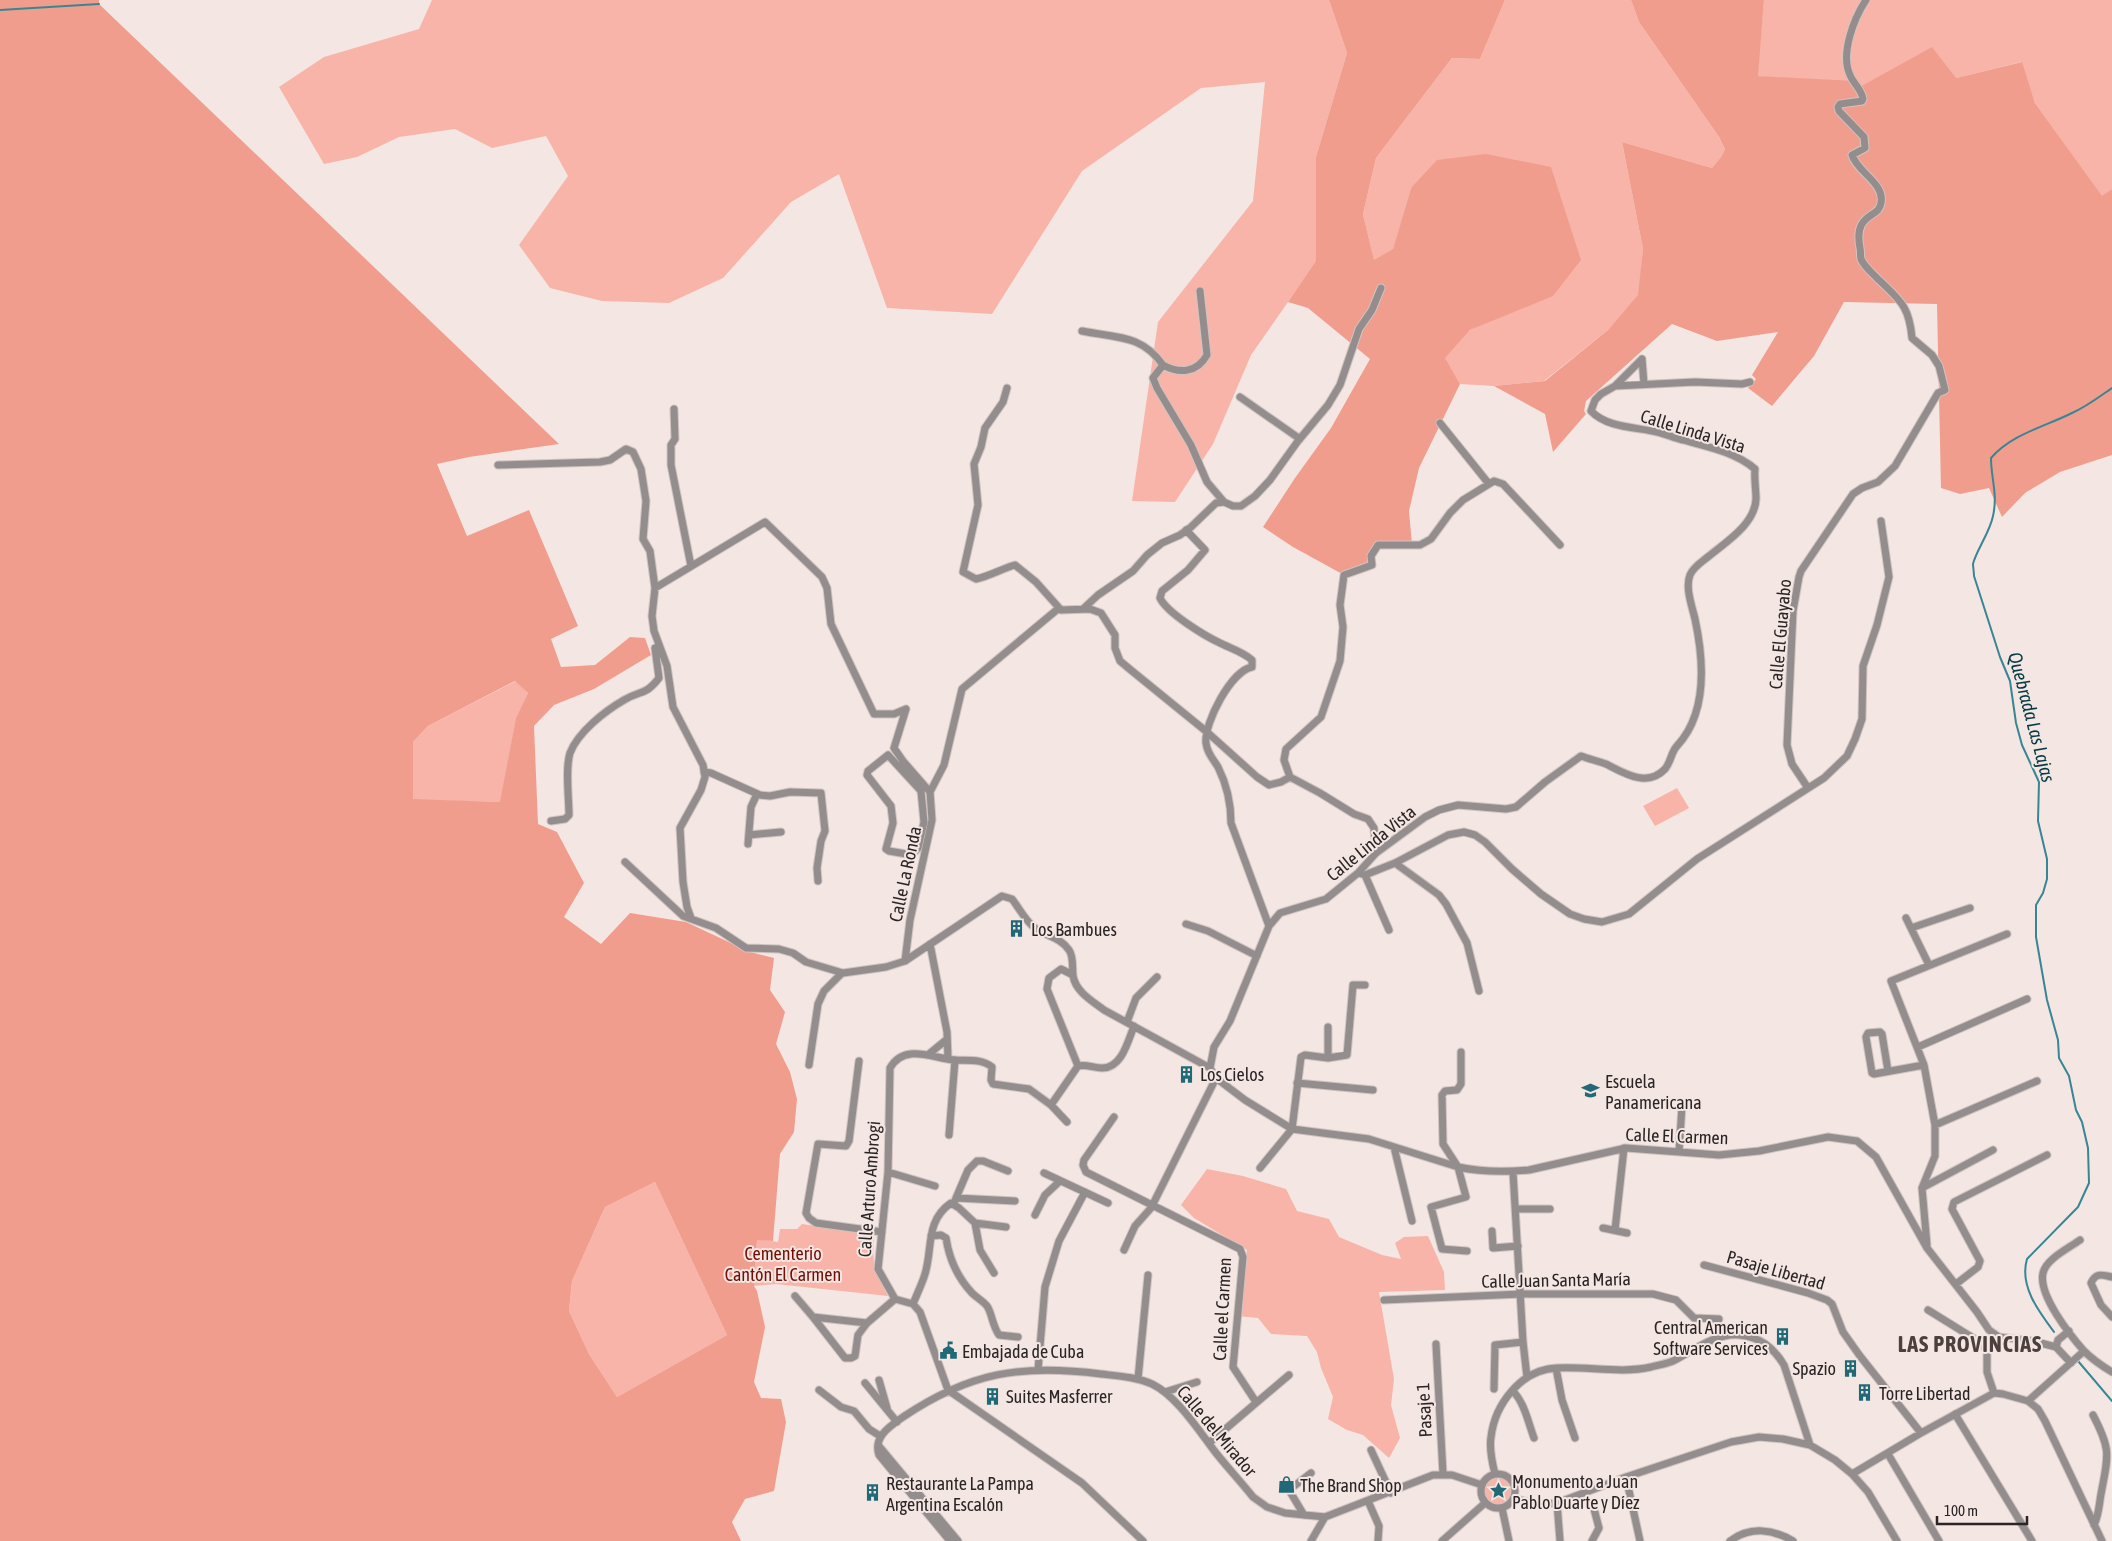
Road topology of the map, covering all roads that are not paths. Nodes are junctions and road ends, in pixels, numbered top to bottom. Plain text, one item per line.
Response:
1 (1866, 0) edge
2 (1381, 288) dead end
3 (1200, 290) dead end
4 (1082, 331) dead end
5 (1163, 365) junction
6 (1750, 382) dead end
7 (1644, 384) junction
8 (1616, 386) junction
9 (1007, 388) dead end
10 (1240, 397) dead end
11 (674, 409) dead end
12 (1440, 423) dead end
13 (1300, 438) junction
14 (498, 464) dead end
15 (1489, 484) junction
16 (1224, 502) junction
17 (1881, 521) dead end
18 (1186, 530) junction
19 (1560, 545) dead end
20 (691, 566) junction
21 (655, 588) junction
22 (1059, 608) junction
23 (1083, 609) junction
24 (660, 647) junction
25 (1206, 732) junction
26 (704, 772) junction
27 (1290, 777) junction
28 (1808, 788) junction
29 (930, 792) junction
30 (757, 794) junction
31 (551, 821) dead end
32 (928, 821) junction
33 (781, 832) dead end
34 (749, 835) junction
35 (748, 844) dead end
36 (1376, 853) junction
37 (625, 862) dead end
38 (1395, 863) junction
39 (1362, 874) junction
40 (818, 881) dead end
41 (1970, 908) dead end
42 (691, 918) junction
43 (1906, 918) dead end
44 (1186, 924) dead end
45 (1269, 926) junction
46 (1911, 928) junction
47 (1389, 930) dead end
48 (2008, 934) dead end
49 (930, 944) junction
50 (1257, 956) junction
51 (905, 961) junction
52 (1930, 965) junction
53 (842, 973) junction
54 (1072, 974) junction
55 (1157, 977) dead end
56 (1365, 985) dead end
57 (1479, 990) dead end
58 (2027, 999) dead end
59 (1127, 1022) junction
60 (1134, 1026) junction
61 (1328, 1027) dead end
62 (946, 1040) junction
63 (1918, 1047) junction
64 (1461, 1052) dead end
65 (929, 1054) junction
66 (1328, 1058) junction
67 (951, 1059) junction
68 (860, 1061) dead end
69 (809, 1065) dead end
70 (1924, 1065) junction
71 (1078, 1066) junction
72 (1210, 1068) junction
73 (1888, 1072) junction
74 (1216, 1078) junction
75 (2037, 1081) dead end
76 (1298, 1083) junction
77 (1373, 1090) dead end
78 (1051, 1105) junction
79 (1682, 1106) dead end
80 (1114, 1117) dead end
81 (1067, 1122) dead end
82 (1934, 1125) junction
83 (1292, 1129) junction
84 (949, 1135) dead end
85 (1394, 1147) junction
86 (1624, 1148) junction
87 (1993, 1150) dead end
88 (1680, 1152) junction
89 (2047, 1154) dead end
90 (1458, 1167) junction
91 (1260, 1168) dead end
92 (1008, 1171) dead end
93 (888, 1172) junction
94 (1513, 1172) junction
95 (1044, 1173) dead end
96 (1060, 1181) junction
97 (935, 1186) dead end
98 (1922, 1188) junction
99 (1085, 1192) junction
100 (955, 1201) junction
101 (1015, 1201) dead end
102 (1108, 1204) dead end
103 (1152, 1205) junction
104 (1516, 1209) junction
105 (1550, 1209) dead end
106 (1035, 1215) dead end
107 (1412, 1221) dead end
108 (975, 1223) junction
109 (1006, 1227) dead end
110 (1604, 1228) dead end
111 (1615, 1230) junction
112 (1492, 1231) dead end
113 (882, 1232) junction
114 (1627, 1233) dead end
115 (931, 1236) junction
116 (2080, 1240) dead end
117 (1518, 1246) junction
118 (1927, 1248) junction
119 (1124, 1250) dead end
120 (1466, 1251) dead end
121 (1704, 1265) dead end
122 (994, 1273) dead end
123 (1148, 1275) dead end
124 (2112, 1276) edge
125 (1956, 1284) junction
126 (1522, 1294) junction
127 (795, 1296) dead end
128 (895, 1299) junction
129 (1384, 1300) dead end
130 (913, 1304) junction
131 (1928, 1310) dead end
132 (813, 1316) junction
133 (2112, 1317) edge
134 (1719, 1320) dead end
135 (867, 1323) junction
136 (2069, 1331) junction
137 (1018, 1337) dead end
138 (1523, 1342) junction
139 (1436, 1344) dead end
140 (2056, 1347) junction
141 (2084, 1351) junction
142 (2071, 1363) junction
143 (1556, 1368) junction
144 (1038, 1370) junction
145 (2112, 1372) edge
146 (1289, 1375) dead end
147 (1527, 1377) junction
148 (1138, 1379) junction
149 (879, 1380) dead end
150 (1197, 1382) dead end
151 (865, 1383) dead end
152 (1494, 1389) dead end
153 (819, 1390) dead end
154 (948, 1390) junction
155 (1513, 1391) junction
156 (1165, 1392) junction
157 (1994, 1393) junction
158 (2028, 1401) junction
159 (1256, 1402) junction
160 (888, 1410) junction
161 (1956, 1414) junction
162 (2092, 1415) dead end
163 (897, 1422) junction
164 (1921, 1433) junction
165 (880, 1436) junction
166 (1534, 1438) dead end
167 (1575, 1438) dead end
168 (1209, 1443) junction
169 (878, 1444) junction
170 (1810, 1445) junction
171 (1370, 1450) dead end
172 (1888, 1454) junction
173 (1311, 1473) dead end
174 (1442, 1474) junction
175 (1495, 1474) junction
176 (1852, 1474) junction
177 (1626, 1477) junction
178 (1482, 1485) junction
179 (1391, 1493) junction
180 (1514, 1498) junction
181 (1368, 1502) junction
182 (1486, 1502) junction
183 (1557, 1503) junction
184 (1502, 1508) junction
185 (1594, 1509) dead end
186 (1304, 1515) junction
187 (1325, 1517) junction
188 (2094, 1525) junction
189 (950, 1541) edge
190 (958, 1541) edge
191 (1142, 1541) edge
192 (1310, 1541) edge
193 (1378, 1541) edge
194 (1442, 1541) edge
195 (1510, 1541) edge
196 (1560, 1541) edge
197 (1592, 1541) edge
198 (1640, 1541) edge
199 (1730, 1541) edge
200 (1793, 1541) edge
201 (1897, 1541) edge
202 (1939, 1541) edge
203 (2032, 1541) edge
204 (2102, 1541) edge

1 - 28 street, Calle El Guayabo
2 - 13 street
3 - 5 street
4 - 5 street
5 - 16 street
6 - 7 street, Calle Linda Vista
7 - 8 street, Calle Linda Vista
7 - 8 street
8 - 36 street, Calle Linda Vista
9 - 22 street
10 - 13 street
11 - 20 street
12 - 15 street
13 - 16 street
14 - 21 street
15 - 19 street
15 - 27 street
16 - 18 street
17 - 28 street
18 - 23 street
18 - 25 street
20 - 21 street
20 - 29 street
21 - 24 street
22 - 23 street
22 - 29 street
23 - 25 street
24 - 26 street
24 - 31 street
25 - 27 street
25 - 45 street
26 - 30 street
26 - 42 street
27 - 36 street
28 - 38 street
29 - 32 street, Calle La Ronda
30 - 34 street
30 - 40 street
32 - 32 street
32 - 51 street, Calle La Ronda
33 - 34 street
34 - 35 street
36 - 39 street, Calle Linda Vista
37 - 42 street
38 - 39 street
38 - 57 street
39 - 45 street, Calle Linda Vista
39 - 47 street
41 - 46 street
42 - 53 street
43 - 46 street
44 - 50 street
45 - 50 street, Calle Linda Vista
46 - 52 street
48 - 52 street
49 - 51 street
49 - 54 street
49 - 62 street
50 - 72 street, Calle Linda Vista
51 - 53 street
52 - 63 street
53 - 69 street
54 - 59 street
54 - 71 street
55 - 59 street
56 - 66 street
58 - 63 street
59 - 60 street
60 - 71 street
60 - 72 street
61 - 66 street
62 - 65 street
62 - 67 street
63 - 70 street
64 - 90 street
65 - 67 street, Calle Arturo Ambrogi
65 - 93 street, Calle Arturo Ambrogi
66 - 76 street
67 - 78 street, Calle Arturo Ambrogi
67 - 84 street
68 - 113 street
70 - 73 street
70 - 82 street
71 - 78 street
72 - 74 street
73 - 73 street
74 - 83 street
74 - 103 street
75 - 82 street
76 - 77 street
76 - 83 street
78 - 81 street
79 - 88 street
80 - 103 street
82 - 98 street
83 - 85 street, Calle El Carmen
83 - 91 street
85 - 90 street, Calle El Carmen
85 - 107 street
86 - 88 street, Calle El Carmen
86 - 94 street, Calle El Carmen
86 - 111 street
87 - 98 street
88 - 118 street, Calle El Carmen
89 - 125 street
90 - 94 street, Calle El Carmen
90 - 120 street
92 - 100 street
93 - 97 street
93 - 113 street, Calle Arturo Ambrogi
94 - 104 street
95 - 96 street
96 - 99 street
96 - 106 street
98 - 118 street
99 - 102 street
99 - 144 street
100 - 101 street
100 - 108 street
100 - 115 street
103 - 119 street
103 - 159 street, Calle el Carmen
104 - 105 street
104 - 117 street
108 - 109 street
108 - 122 street
110 - 111 street
111 - 114 street
112 - 117 street
113 - 128 street, Calle Arturo Ambrogi
115 - 130 street
115 - 137 street
116 - 136 street
117 - 126 street
118 - 125 street, Calle El Carmen
121 - 164 street, Pasaje Libertad
123 - 148 street
124 - 133 street
125 - 140 street, Calle El Carmen
126 - 129 street, Calle Juan Santa María
126 - 134 street, Calle Juan Santa María
126 - 138 street
127 - 132 street
128 - 130 street
128 - 135 street
130 - 154 street
131 - 157 street
132 - 135 street
132 - 135 street
136 - 140 street
136 - 141 street
138 - 147 street
138 - 152 street
139 - 174 street, Pasaje 1
140 - 142 street
141 - 142 street
141 - 145 street
142 - 158 street
143 - 147 street
143 - 167 street
143 - 170 street
144 - 148 street
144 - 154 street
146 - 159 street
147 - 155 street
148 - 156 street, Calle del Mirador
149 - 160 street
150 - 156 street
151 - 160 street
153 - 165 street
154 - 163 street
154 - 191 street
155 - 166 street
155 - 175 street
156 - 168 street, Calle del Mirador
157 - 158 street
157 - 161 street
158 - 188 street
159 - 168 street
160 - 163 street
161 - 164 street
161 - 203 street
162 - 188 street
163 - 165 street
164 - 172 street
165 - 169 street
168 - 186 street, Calle del Mirador
169 - 189 street
169 - 190 street
170 - 176 street
170 - 177 street
171 - 179 street
172 - 176 street
172 - 202 street
173 - 186 street
174 - 178 street
174 - 179 street, Calle del Mirador
175 - 178 street
175 - 180 street
176 - 201 street
177 - 183 street
177 - 198 street
178 - 182 street
179 - 181 street, Calle del Mirador
180 - 183 street
180 - 184 street
181 - 187 street, Calle del Mirador
181 - 193 street
182 - 184 street
182 - 194 street
183 - 196 street
184 - 195 street
185 - 197 street
186 - 187 street, Calle del Mirador
187 - 192 street
188 - 204 street
199 - 200 street

